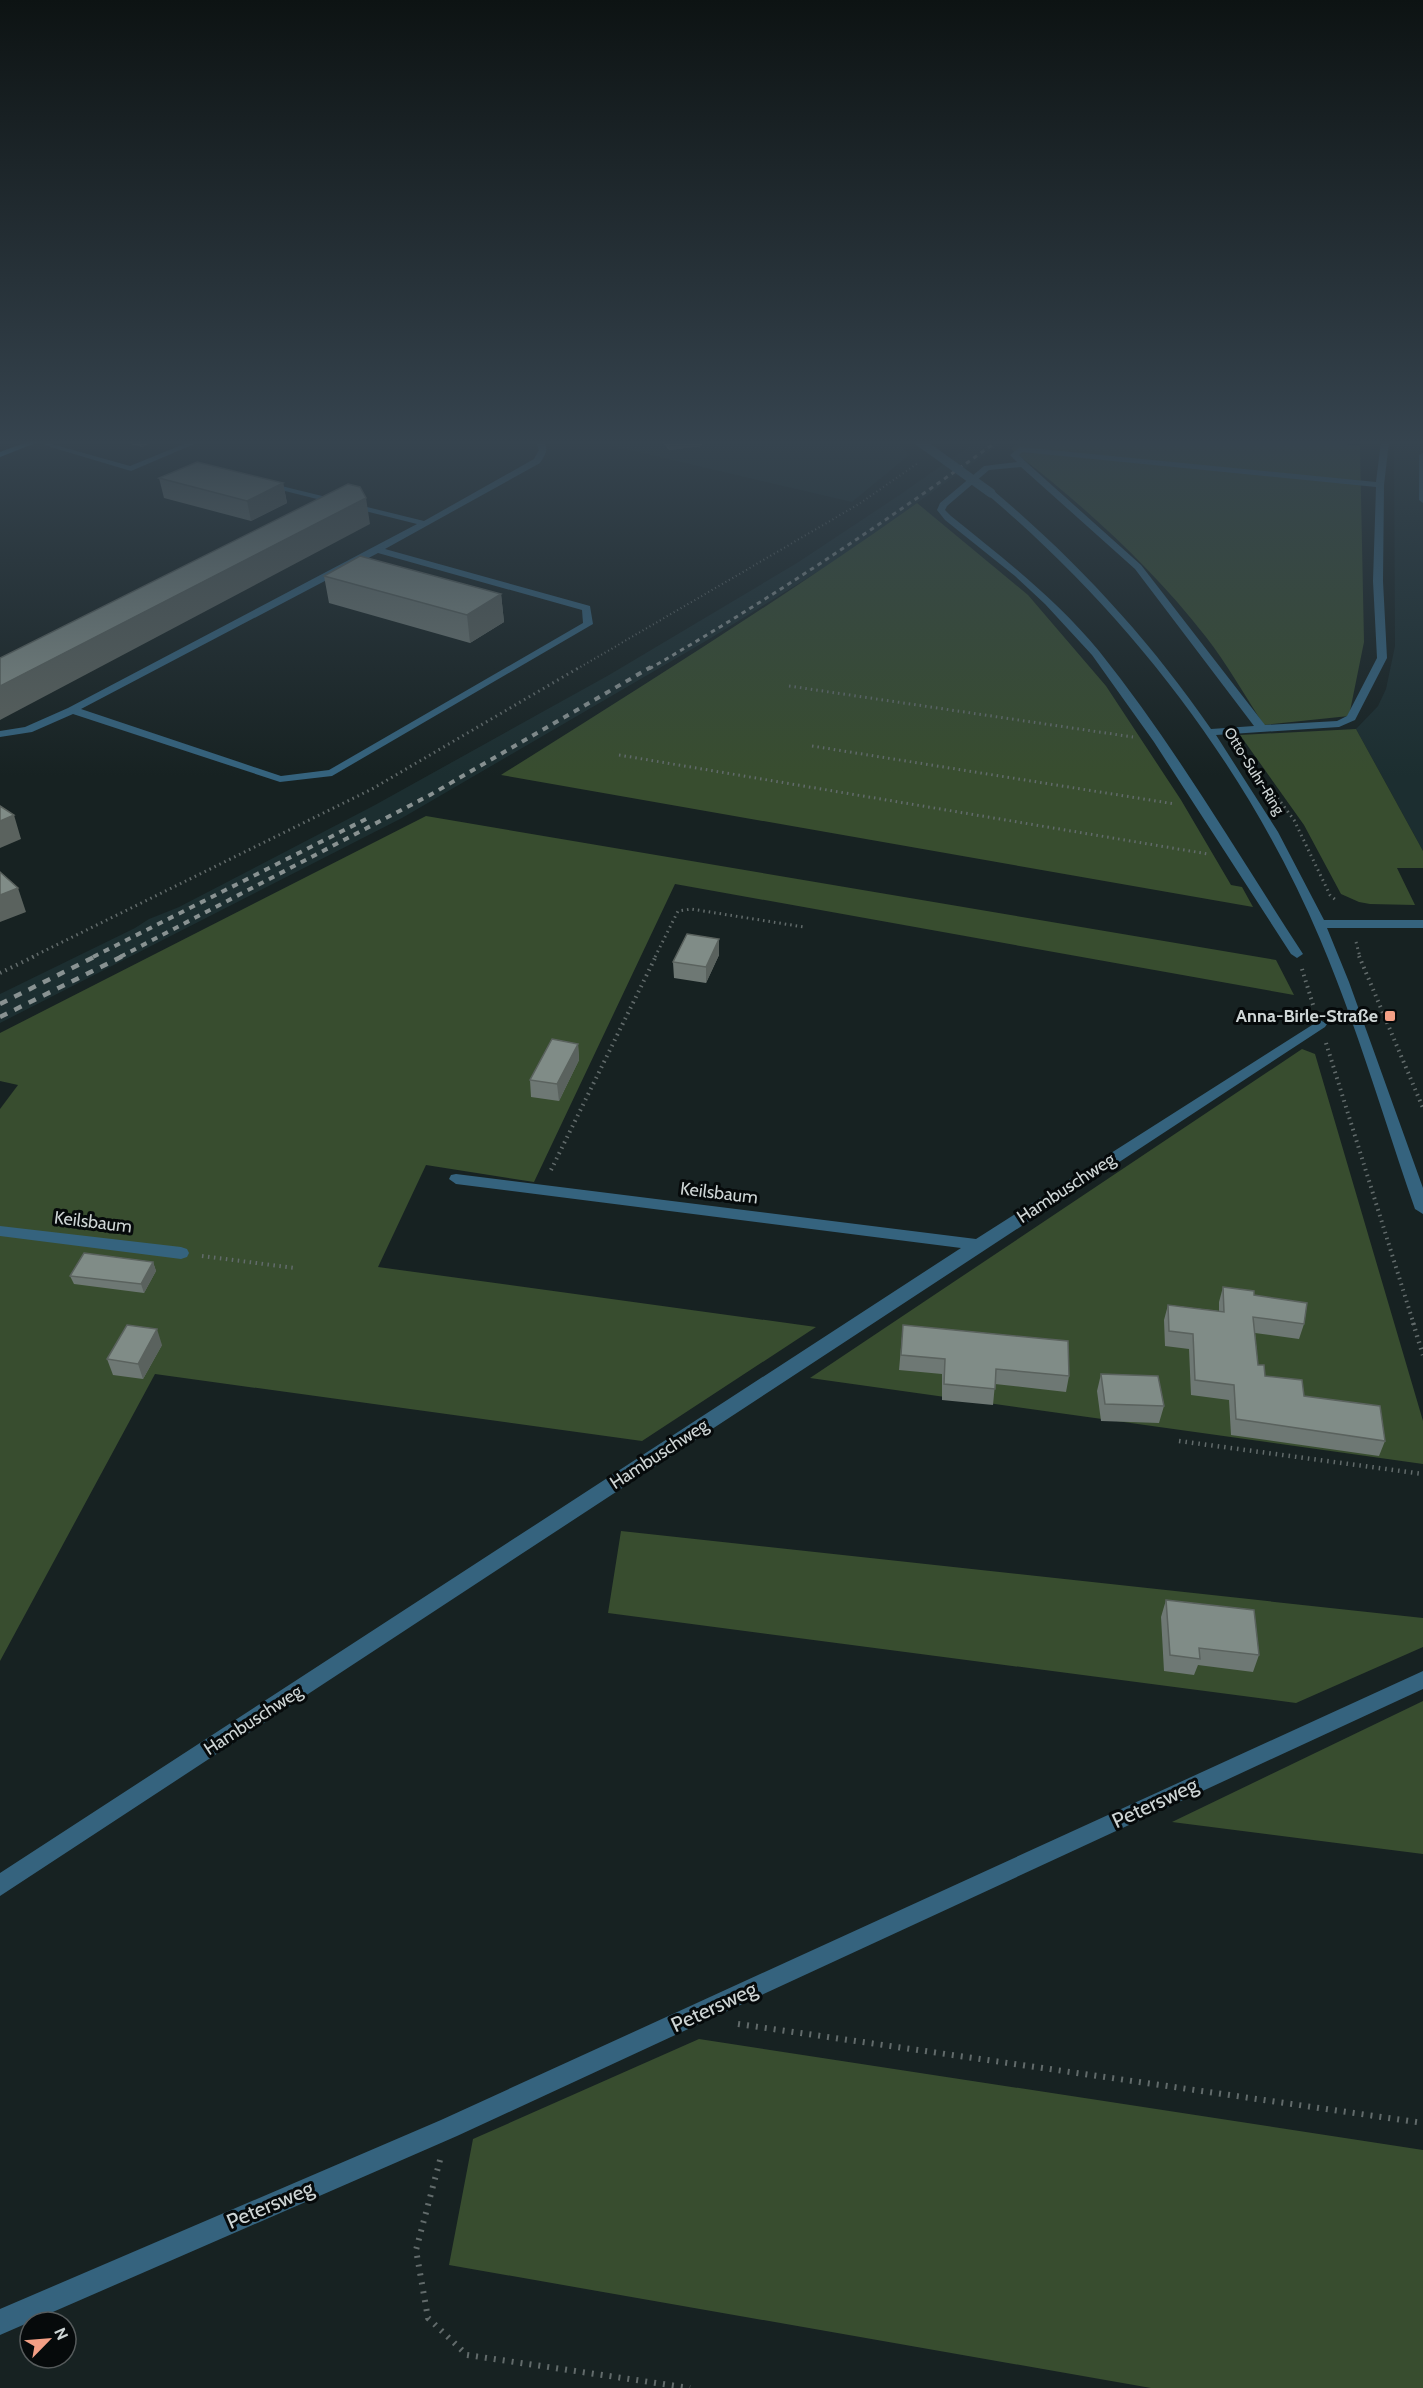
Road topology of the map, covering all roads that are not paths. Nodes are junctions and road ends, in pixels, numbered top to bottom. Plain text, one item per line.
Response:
1 (370, 553) edge
2 (389, 553) edge
3 (992, 553) edge
4 (1060, 553) edge
5 (1123, 553) edge
6 (1379, 553) edge
7 (72, 710) junction
8 (1262, 729) junction
9 (1210, 732) junction
10 (0, 734) edge
11 (1320, 924) junction
12 (1423, 924) edge
13 (1297, 954) road end
14 (1320, 1024) road end
15 (456, 1179) dead end
16 (1423, 1209) edge
17 (0, 1231) edge
18 (978, 1245) junction
19 (181, 1253) road end
20 (1423, 1680) edge
21 (0, 1886) edge
22 (0, 2322) edge

1 - 7 street
2 - 7 street
3 - 13 street
4 - 9 street, Otto-Suhr-Ring, bridge
5 - 8 street
6 - 8 street
7 - 10 street
8 - 9 street
9 - 11 street, Otto-Suhr-Ring
11 - 12 street
11 - 16 street, Otto-Suhr-Ring
14 - 18 street, Hambuschweg
15 - 18 street, Keilsbaum
17 - 19 street, Keilsbaum
18 - 21 street, Hambuschweg
20 - 22 street, Petersweg

